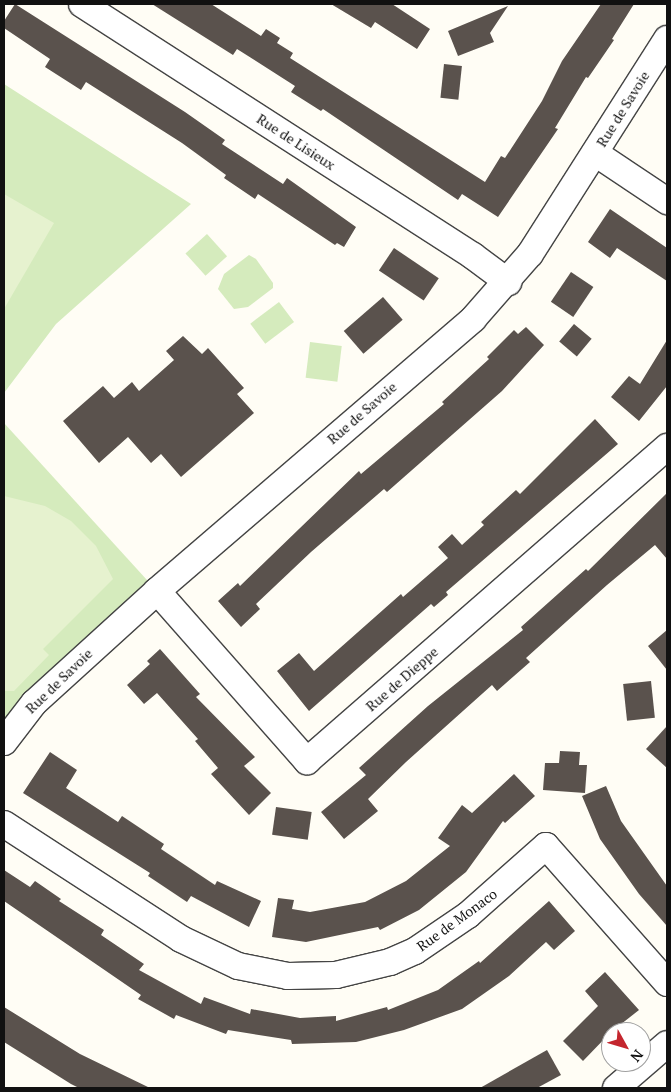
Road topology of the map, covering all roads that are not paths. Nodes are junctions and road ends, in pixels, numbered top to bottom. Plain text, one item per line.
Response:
1 (82, 4) edge
2 (667, 39) edge
3 (595, 153) junction
4 (667, 201) edge
5 (508, 282) junction
6 (667, 447) edge
7 (156, 591) junction
8 (4, 742) edge
9 (4, 824) edge
10 (667, 983) edge
11 (667, 1044) edge
12 (616, 1088) edge

1 - 5 street, Rue de Lisieux
2 - 3 street, Rue de Savoie
3 - 4 street
3 - 5 street, Rue de Savoie
5 - 7 street, Rue de Savoie
6 - 7 street, Rue de Dieppe
7 - 8 street, Rue de Savoie
9 - 10 street, Rue de Monaco
11 - 12 street

